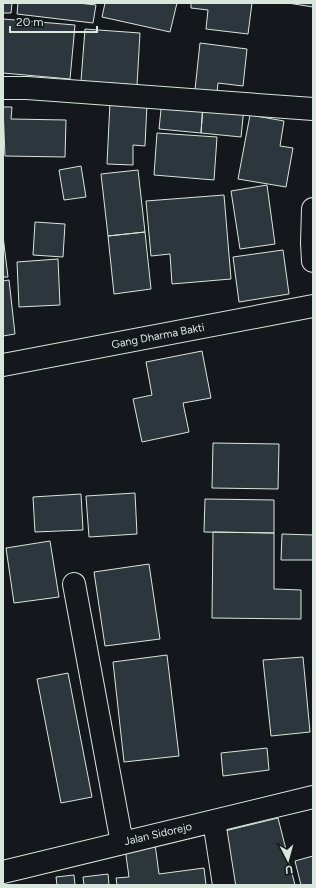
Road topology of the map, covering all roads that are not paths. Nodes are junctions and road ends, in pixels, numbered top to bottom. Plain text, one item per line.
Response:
1 (3, 88) edge
2 (313, 109) edge
3 (313, 209) edge
4 (313, 261) edge
5 (313, 306) edge
6 (3, 365) edge
7 (74, 584) dead end
8 (313, 797) edge
9 (214, 821) junction
10 (122, 843) junction
11 (3, 872) edge
12 (224, 885) edge

1 - 2 street
3 - 4 street
5 - 6 street, Gang Dharma Bakti
7 - 10 street
8 - 9 street, Jalan Sidorejo
9 - 10 street, Jalan Sidorejo
9 - 12 street
10 - 11 street, Jalan Sidorejo

